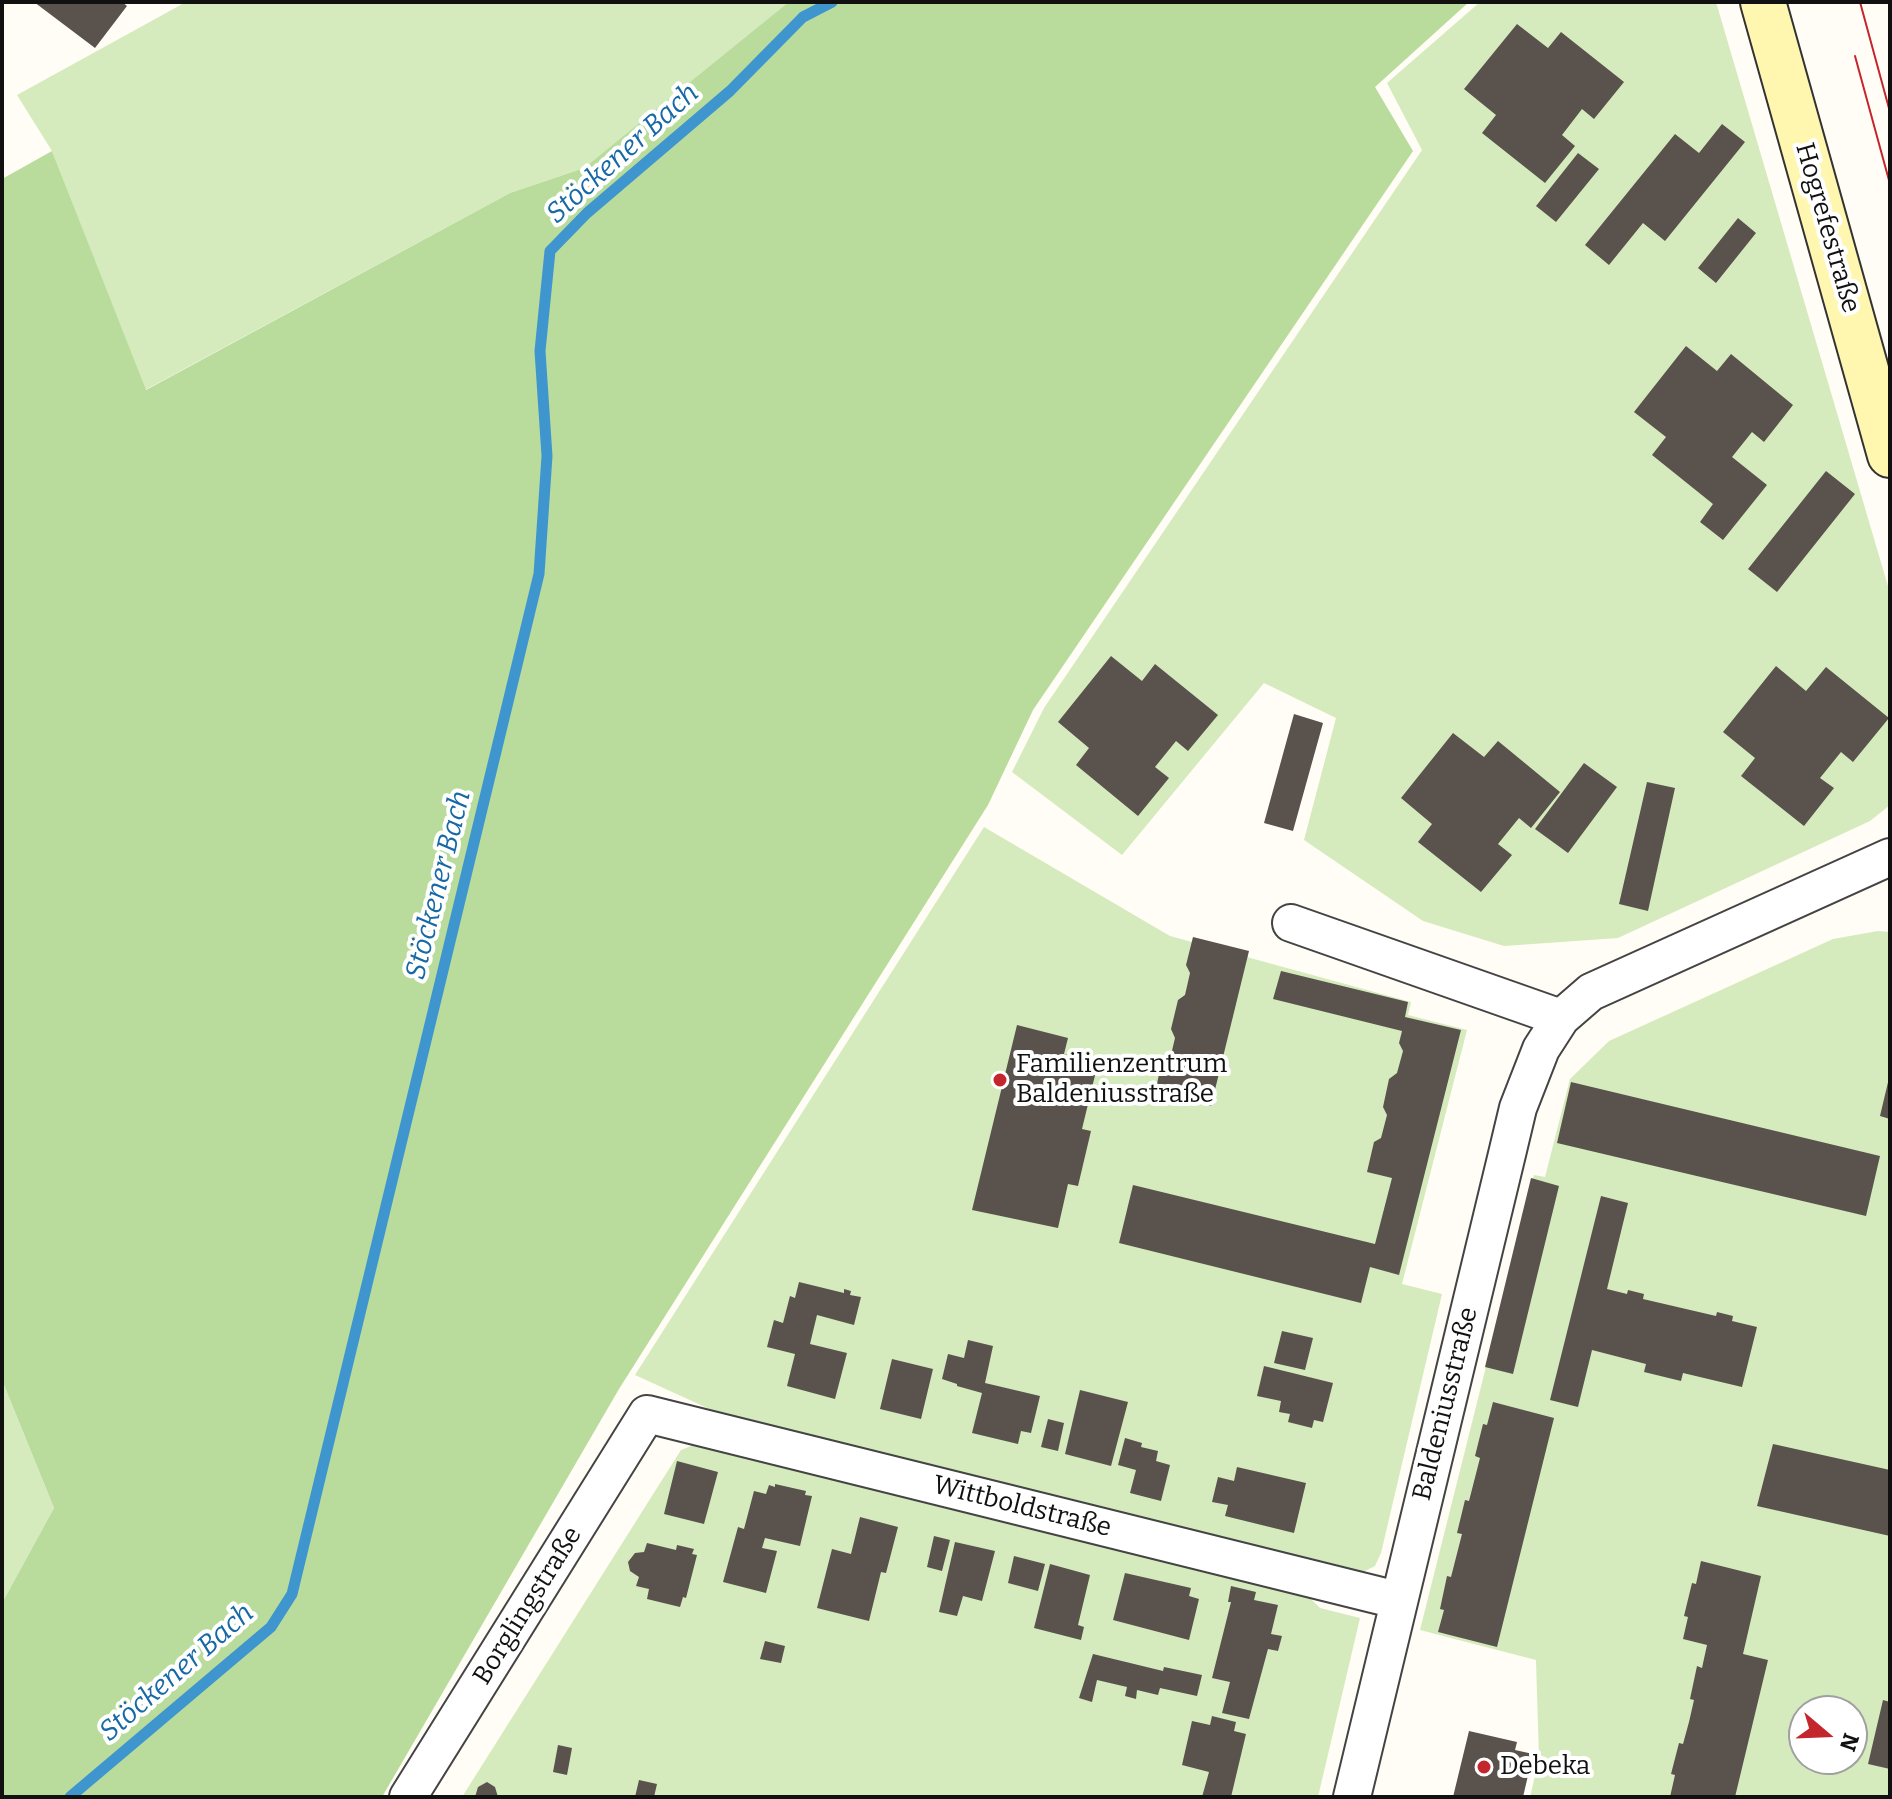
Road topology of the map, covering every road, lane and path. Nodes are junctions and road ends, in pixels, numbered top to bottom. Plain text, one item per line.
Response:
1 (1763, 2) edge
2 (1890, 455) edge
3 (1890, 857) edge
4 (1291, 923) dead end
5 (1561, 1018) junction
6 (647, 1414) joint
7 (1397, 1600) junction
8 (408, 1797) edge
9 (1352, 1797) edge

1 - 2 street, Hogrefestraße
3 - 5 street, Baldeniusstraße
4 - 5 street
5 - 7 street, Baldeniusstraße
6 - 7 street, Wittboldstraße
6 - 8 street, Borglingstraße
7 - 9 street, Baldeniusstraße

